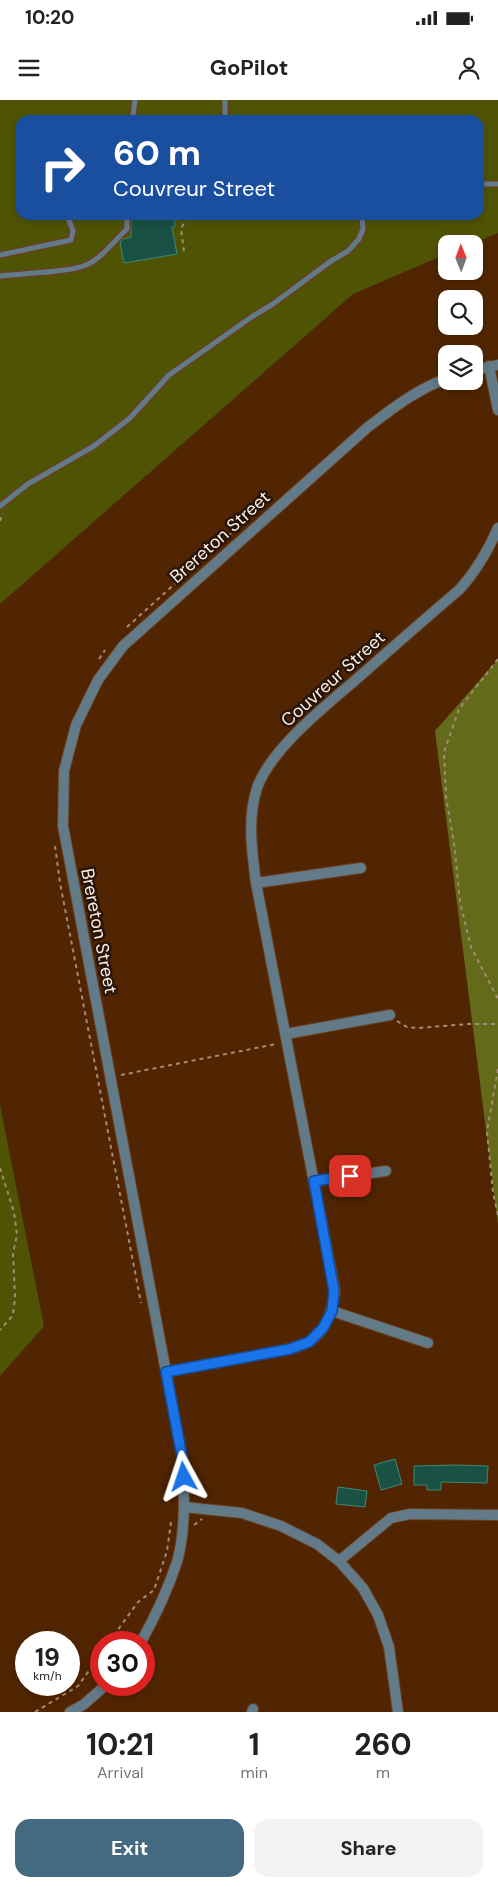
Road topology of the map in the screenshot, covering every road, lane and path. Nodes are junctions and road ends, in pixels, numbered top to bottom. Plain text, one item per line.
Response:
1 (135, 100) edge
2 (225, 100) edge
3 (133, 115) edge
4 (225, 115) edge
5 (484, 184) edge
6 (498, 184) edge
7 (69, 220) edge
8 (127, 220) edge
9 (186, 220) edge
10 (362, 220) edge
11 (184, 251) dead end
12 (0, 255) edge
13 (0, 276) edge
14 (493, 365) edge
15 (438, 381) edge
16 (498, 410) edge
17 (0, 506) edge
18 (253, 514) dead end
19 (498, 528) edge
20 (126, 627) dead end
21 (107, 648) dead end
22 (498, 659) edge
23 (97, 663) dead end
24 (54, 838) dead end
25 (361, 868) dead end
26 (256, 883) junction
27 (494, 992) junction
28 (498, 994) edge
29 (498, 999) edge
30 (390, 1016) joint
31 (498, 1024) edge
32 (287, 1038) junction
33 (498, 1069) edge
34 (110, 1077) junction
35 (97, 1079) junction
36 (0, 1168) edge
37 (386, 1171) dead end
38 (314, 1181) junction
39 (498, 1215) edge
40 (141, 1304) dead end
41 (332, 1311) junction
42 (0, 1330) edge
43 (428, 1343) dead end
44 (166, 1372) junction
45 (184, 1507) junction
46 (498, 1515) edge
47 (203, 1518) dead end
48 (177, 1522) junction
49 (339, 1561) junction
50 (117, 1631) edge
51 (146, 1631) edge
52 (90, 1669) edge
53 (93, 1696) edge
54 (39, 1711) edge
55 (35, 1712) edge
56 (70, 1712) edge
57 (398, 1712) edge

1 - 3 lane
2 - 4 lane
5 - 6 lane
7 - 12 lane
8 - 13 lane
9 - 11 path
10 - 17 lane
14 - 16 street
15 - 34 street, Brereton Street
18 - 20 path
19 - 26 street, Couvreur Street
21 - 23 path
22 - 27 path
24 - 35 path
25 - 26 street
26 - 32 street, Couvreur Street
27 - 28 path
27 - 29 path
30 - 31 path
30 - 32 street
32 - 34 path
32 - 38 street, Couvreur Street
33 - 39 path
34 - 35 path
34 - 44 street, Brereton Street
35 - 40 path
36 - 42 path
37 - 38 street
38 - 41 street, Couvreur Street
41 - 43 street
41 - 44 street, Couvreur Street
44 - 45 street, Brereton Street
45 - 48 street, Brereton Street
45 - 49 street
46 - 49 street
47 - 48 path
48 - 50 path
48 - 51 street, Brereton Street
49 - 57 street
52 - 54 path
53 - 56 street
54 - 55 path

